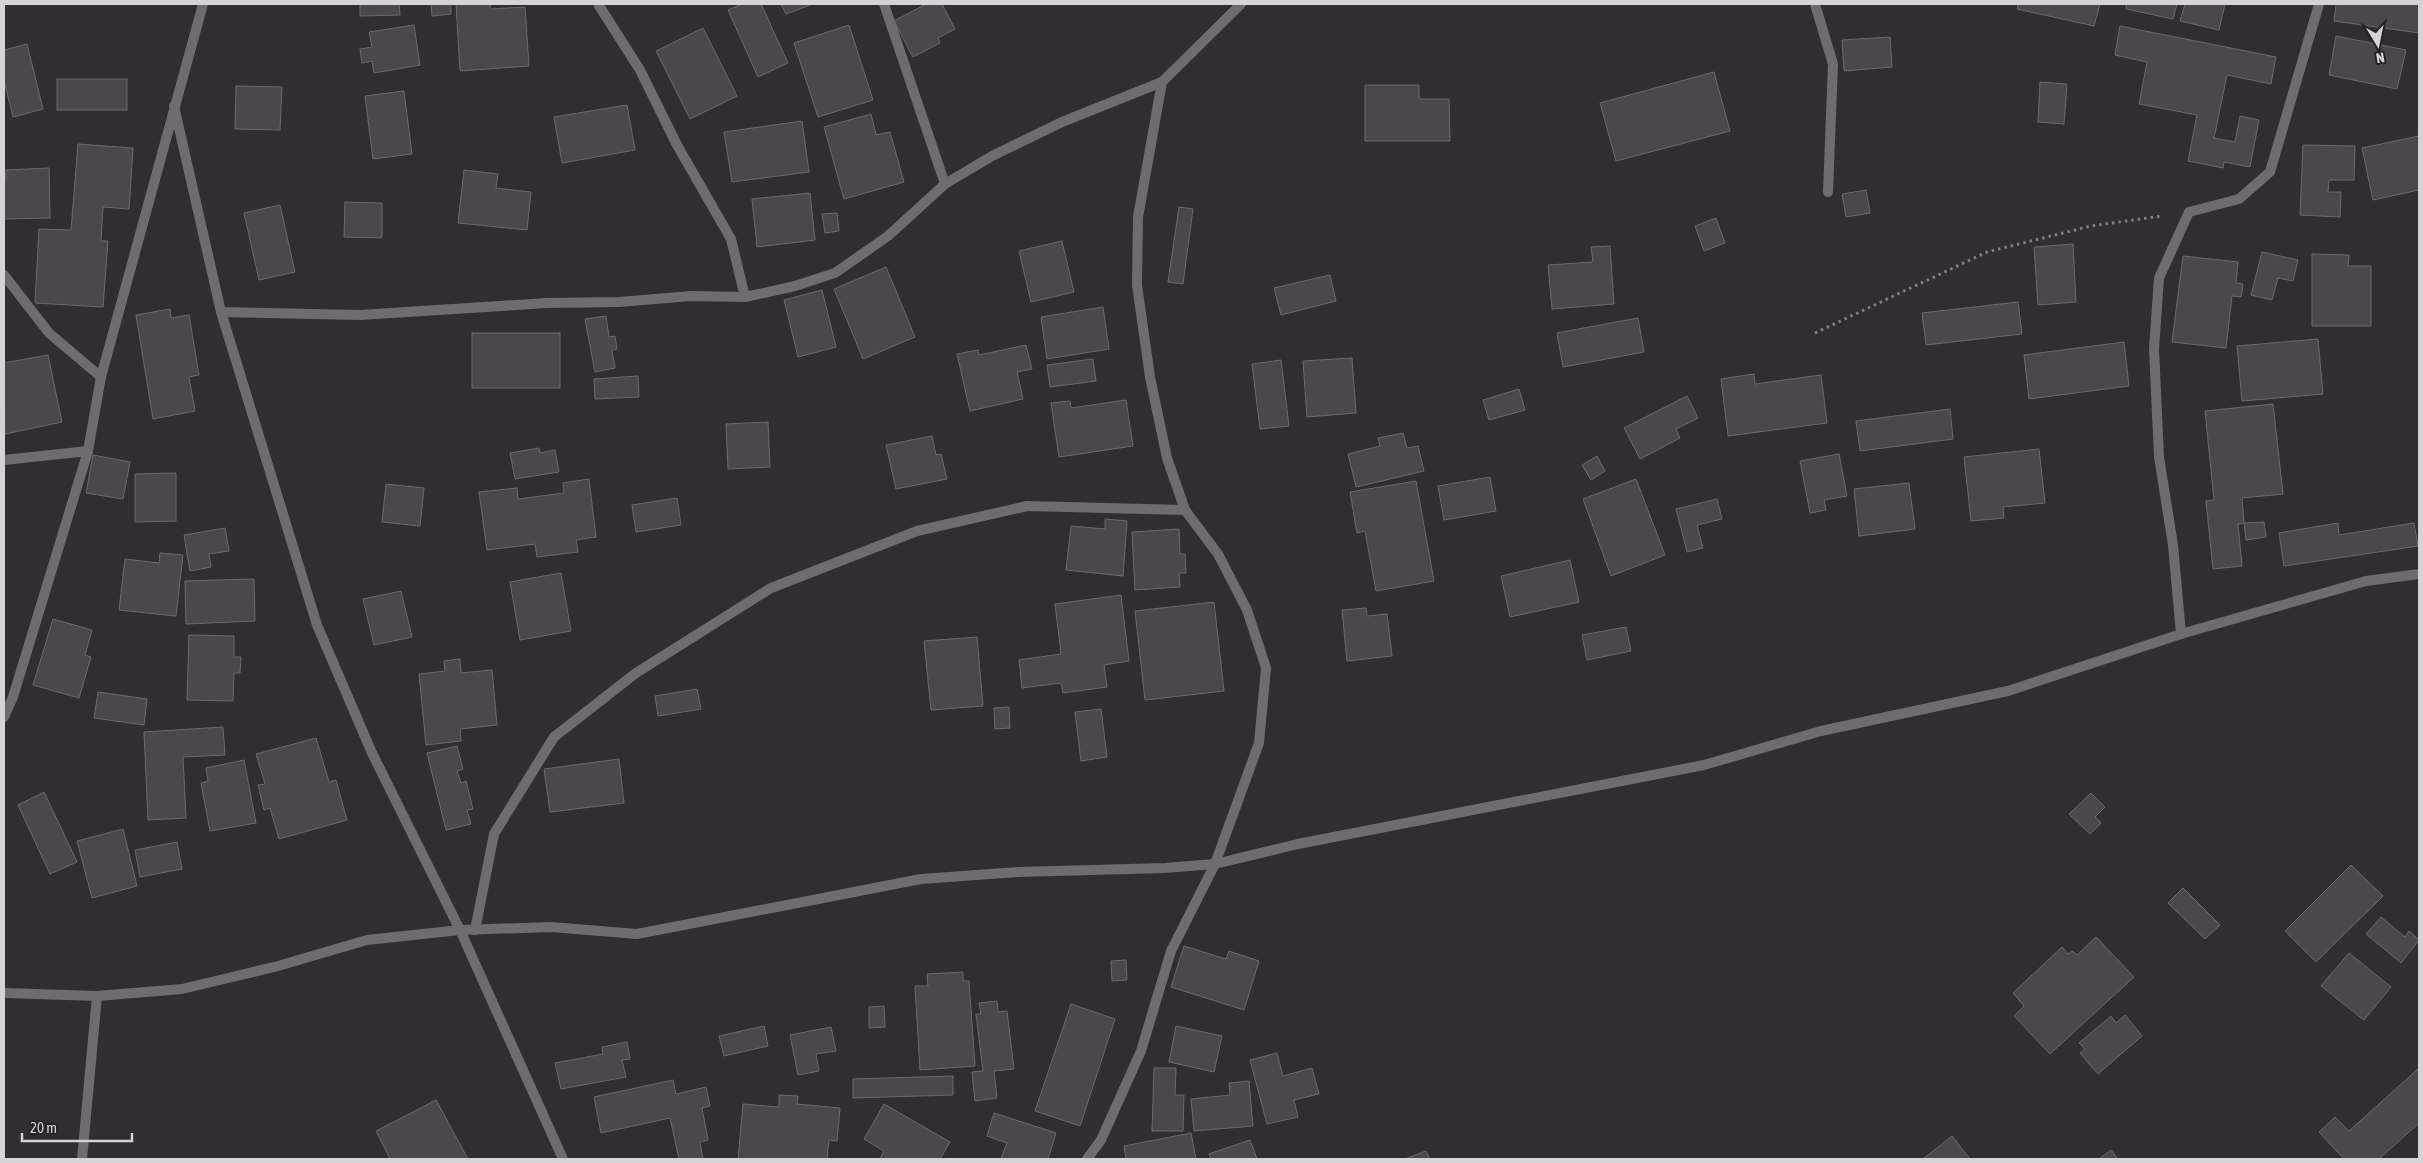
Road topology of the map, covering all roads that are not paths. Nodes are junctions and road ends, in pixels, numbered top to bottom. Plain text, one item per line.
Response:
1 (203, 4) edge
2 (598, 4) edge
3 (884, 4) edge
4 (1241, 4) edge
5 (1815, 4) edge
6 (2319, 4) edge
7 (1162, 82) junction
8 (174, 106) junction
9 (945, 184) junction
10 (1828, 192) dead end
11 (4, 275) edge
12 (745, 297) junction
13 (221, 312) junction
14 (101, 377) junction
15 (88, 451) junction
16 (4, 460) edge
17 (1185, 510) junction
18 (2419, 574) edge
19 (2181, 634) junction
20 (4, 718) edge
21 (1216, 864) junction
22 (460, 930) junction
23 (475, 930) junction
24 (4, 993) edge
25 (98, 996) junction
26 (82, 1159) edge
27 (563, 1159) edge
28 (1087, 1159) edge

1 - 8 street
2 - 12 street
3 - 9 street
4 - 7 street
5 - 10 street
6 - 19 street
7 - 9 street
7 - 17 street
8 - 13 street
8 - 14 street
9 - 12 street
11 - 14 street
12 - 13 street
13 - 22 street
14 - 15 street
15 - 16 street
15 - 20 street
17 - 21 street
17 - 23 street
18 - 19 street
19 - 21 street
21 - 23 street
21 - 28 street
22 - 23 street
22 - 25 street
22 - 27 street
24 - 25 street
25 - 26 street

